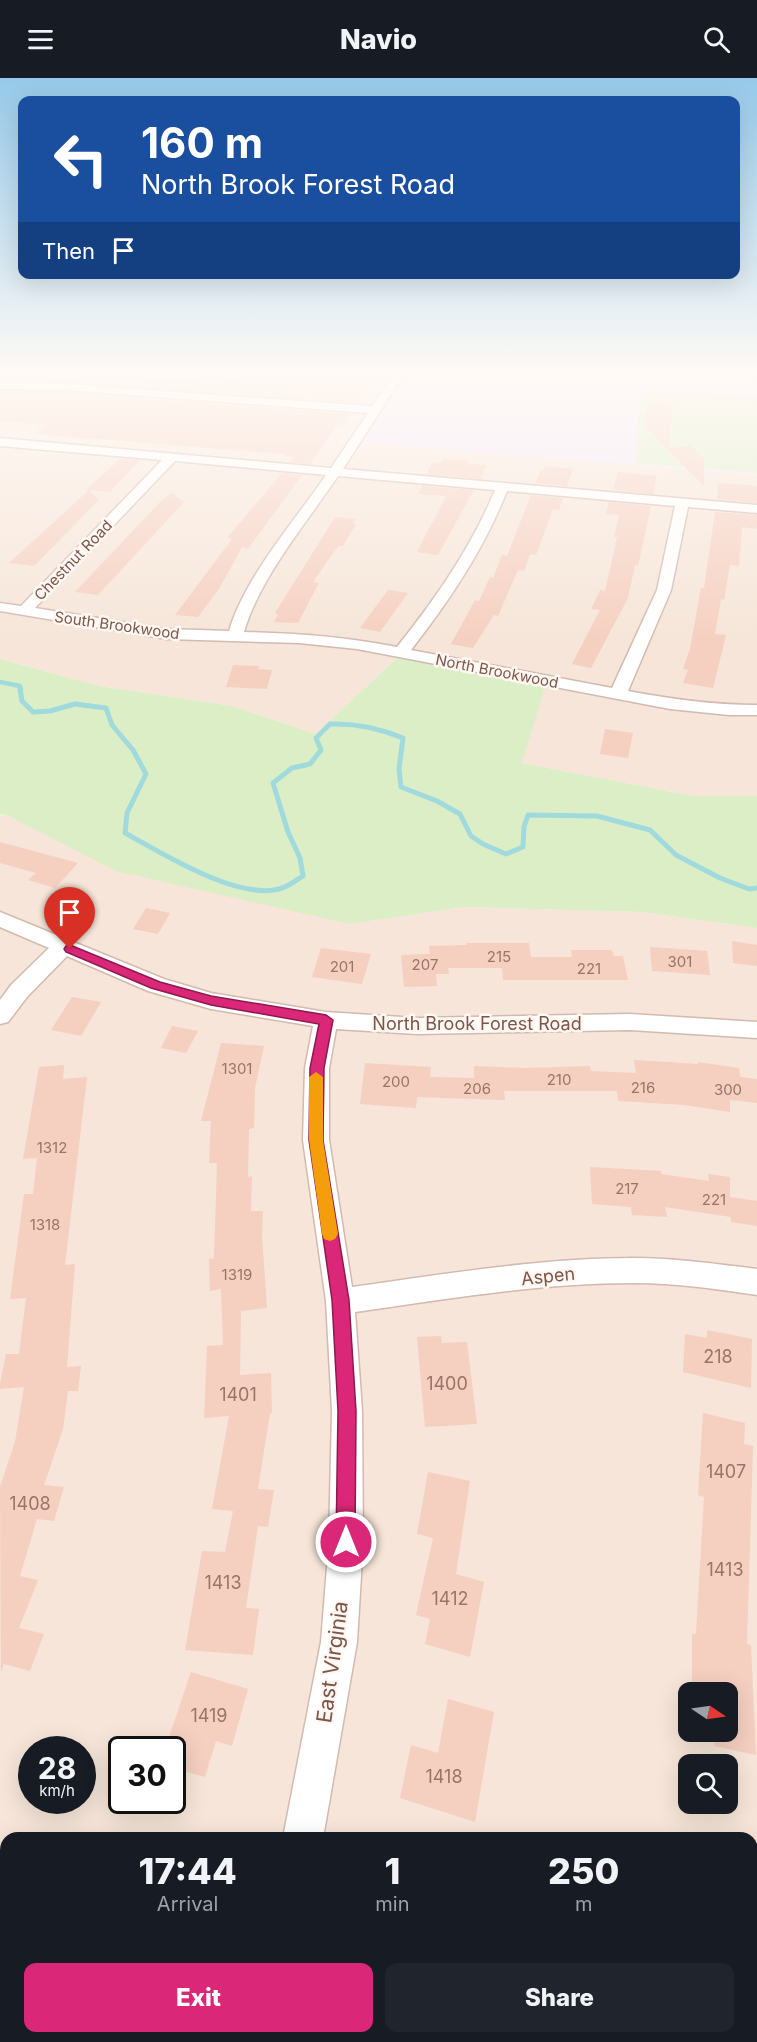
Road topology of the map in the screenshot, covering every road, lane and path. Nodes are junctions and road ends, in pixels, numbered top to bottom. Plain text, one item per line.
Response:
1 (167, 463) edge
2 (233, 463) edge
3 (341, 463) edge
4 (335, 472) junction
5 (503, 486) junction
6 (682, 502) junction
7 (757, 509) edge
8 (0, 607) edge
9 (24, 611) junction
10 (236, 637) junction
11 (401, 652) junction
12 (618, 694) junction
13 (757, 710) edge
14 (0, 920) edge
15 (64, 946) junction
16 (0, 1016) edge
17 (326, 1020) junction
18 (757, 1030) edge
19 (757, 1282) edge
20 (340, 1300) junction
21 (304, 1832) edge

1 - 9 street, Chestnut Road
2 - 4 street
3 - 4 street
4 - 5 street
4 - 10 street
5 - 6 street
5 - 11 street
6 - 7 street
6 - 12 street
8 - 9 street, South Brookwood
9 - 10 street, South Brookwood
10 - 11 street, North Brookwood
11 - 12 street, North Brookwood
12 - 13 street, North Brookwood
14 - 15 street, North Brook Forest Road
15 - 16 street
15 - 17 street, North Brook Forest Road
17 - 18 street, North Brook Forest Road
17 - 20 street, East Virginia
19 - 20 street, Aspen
20 - 21 street, East Virginia

